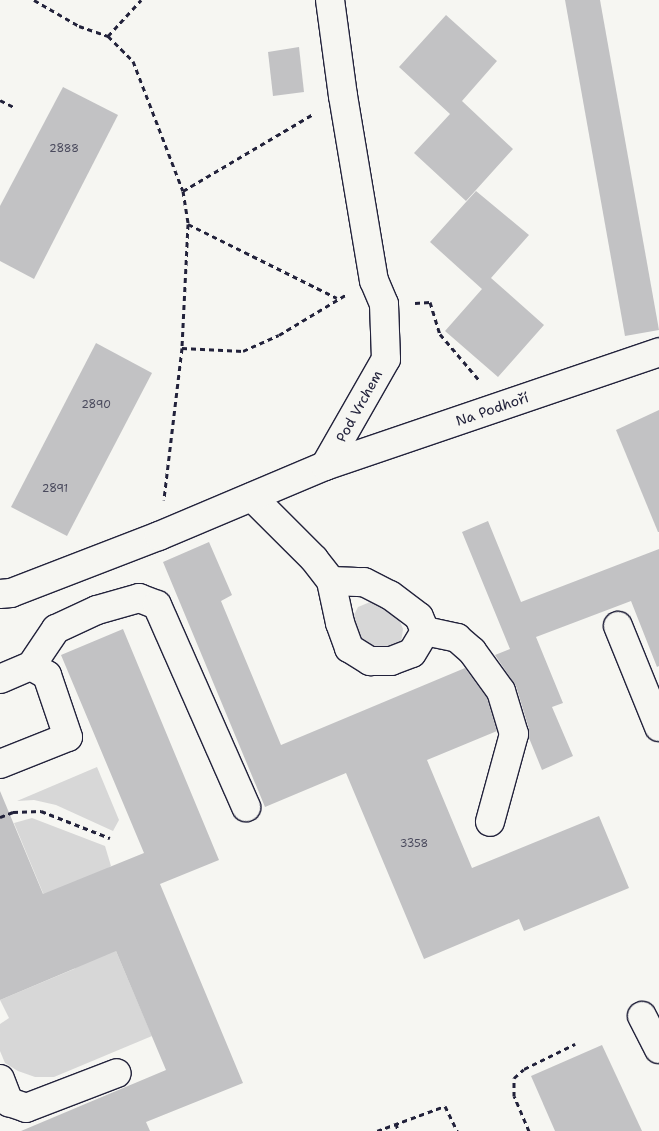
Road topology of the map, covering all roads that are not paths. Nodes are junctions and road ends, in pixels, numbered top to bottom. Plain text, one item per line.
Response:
1 (330, 0) edge
2 (659, 352) edge
3 (325, 466) junction
4 (252, 497) junction
5 (331, 581) junction
6 (0, 594) edge
7 (618, 626) dead end
8 (425, 631) junction
9 (31, 666) junction
10 (0, 679) edge
11 (659, 727) edge
12 (0, 764) edge
13 (246, 807) dead end
14 (490, 822) dead end
15 (642, 1016) dead end
16 (659, 1049) edge
17 (117, 1073) dead end
18 (3, 1098) edge

1 - 3 street, Pod Vrchem
2 - 3 street, Na Podhoří
3 - 4 street
4 - 5 street
4 - 6 street
5 - 8 street
5 - 8 street
7 - 11 street
8 - 14 street
9 - 10 street
9 - 12 street
9 - 13 street
15 - 16 street
17 - 18 street

